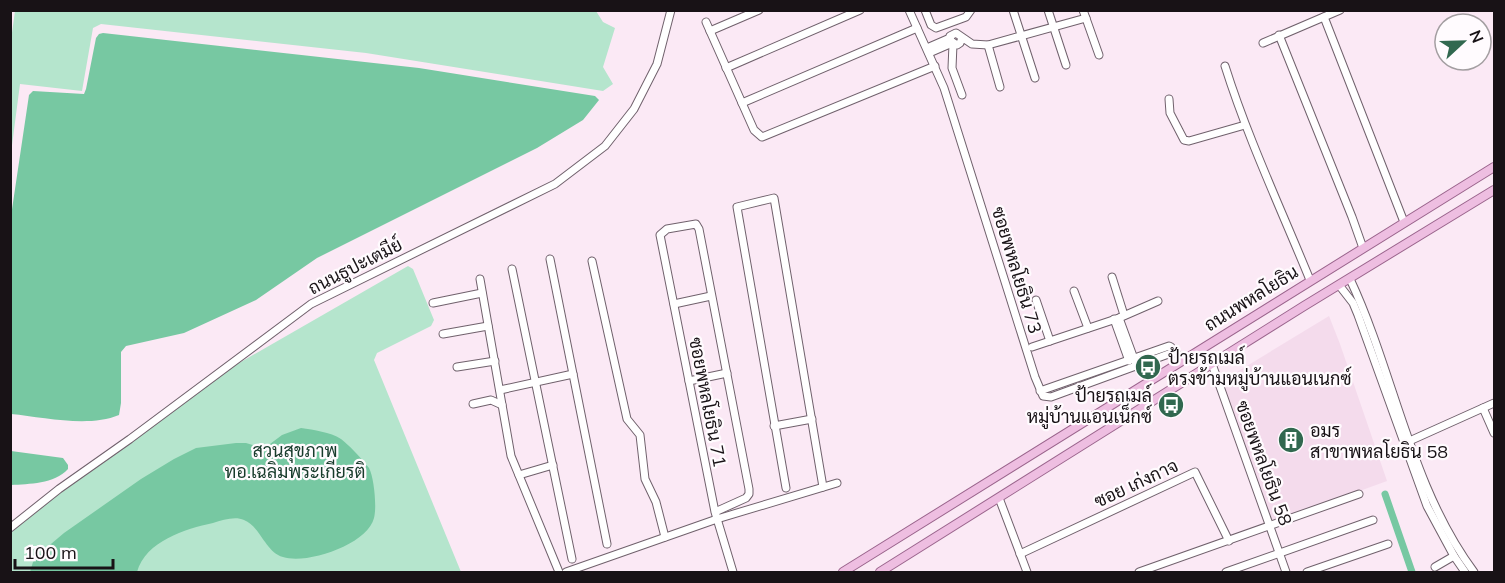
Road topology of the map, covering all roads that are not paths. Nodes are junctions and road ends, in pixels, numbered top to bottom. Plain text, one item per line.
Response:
1 (672, 10) edge
2 (759, 10) edge
3 (860, 10) edge
4 (909, 10) edge
5 (925, 10) edge
6 (971, 10) edge
7 (1013, 10) edge
8 (1048, 10) edge
9 (1340, 10) edge
10 (1084, 14) edge
11 (1324, 17) junction
12 (706, 22) dead end
13 (950, 24) junction
14 (917, 28) junction
15 (1053, 28) junction
16 (710, 31) junction
17 (1279, 35) junction
18 (1022, 36) junction
19 (955, 39) junction
20 (1263, 43) dead end
21 (988, 45) junction
22 (928, 50) junction
23 (1099, 55) dead end
24 (1066, 65) dead end
25 (935, 66) junction
26 (1225, 66) dead end
27 (726, 68) junction
28 (1035, 78) dead end
29 (1000, 87) dead end
30 (962, 95) dead end
31 (1168, 99) dead end
32 (742, 103) junction
33 (1245, 125) junction
34 (1494, 167) edge
35 (1494, 190) edge
36 (1404, 222) junction
37 (1363, 248) junction
38 (550, 260) dead end
39 (592, 261) dead end
40 (512, 269) dead end
41 (1112, 277) dead end
42 (480, 279) dead end
43 (1350, 279) junction
44 (1310, 280) junction
45 (1339, 285) junction
46 (1074, 291) dead end
47 (482, 293) junction
48 (711, 296) junction
49 (1036, 300) dead end
50 (1158, 301) dead end
51 (433, 303) dead end
52 (674, 304) junction
53 (1119, 317) junction
54 (488, 326) junction
55 (1088, 328) junction
56 (443, 334) dead end
57 (1050, 341) junction
58 (1032, 347) dead end
59 (1174, 352) junction
60 (1131, 358) junction
61 (1185, 359) junction
62 (495, 361) junction
63 (1212, 364) junction
64 (457, 367) dead end
65 (1134, 368) junction
66 (727, 373) junction
67 (573, 374) junction
68 (689, 381) junction
69 (535, 382) junction
70 (500, 390) junction
71 (1040, 391) junction
72 (1494, 403) edge
73 (473, 404) dead end
74 (502, 405) junction
75 (1483, 408) junction
76 (812, 419) junction
77 (774, 426) junction
78 (1401, 428) junction
79 (1494, 433) edge
80 (1406, 442) junction
81 (553, 465) junction
82 (1005, 471) junction
83 (519, 475) junction
84 (837, 483) dead end
85 (1018, 486) junction
86 (823, 487) junction
87 (786, 488) dead end
88 (1359, 494) dead end
89 (999, 498) junction
90 (716, 515) junction
91 (1373, 520) dead end
92 (1270, 526) junction
93 (10, 528) edge
94 (665, 537) junction
95 (1228, 541) junction
96 (607, 544) dead end
97 (1388, 544) dead end
98 (1280, 553) junction
99 (1020, 554) junction
100 (1454, 556) junction
101 (572, 559) dead end
102 (1435, 567) dead end
103 (1463, 572) edge
104 (559, 573) edge
105 (566, 573) edge
106 (733, 573) edge
107 (843, 573) edge
108 (880, 573) edge
109 (1027, 573) edge
110 (1139, 573) edge
111 (1226, 573) edge
112 (1286, 573) edge
113 (1307, 573) edge
114 (1474, 573) edge

1 - 93 street, ถนนธูปะเตมีย์
2 - 16 street
3 - 27 street
4 - 14 street, ซอยพหลโยธิน 73
5 - 13 street
6 - 13 street
7 - 18 street
8 - 15 street
9 - 11 street
10 - 15 street
10 - 23 street
11 - 17 street
11 - 36 street
12 - 16 street
13 - 19 street
14 - 22 street, ซอยพหลโยธิน 73
14 - 32 street
15 - 18 street
15 - 24 street
16 - 27 street
17 - 20 street
17 - 37 street
18 - 21 street
18 - 28 street
19 - 21 street
19 - 22 street
19 - 30 street
21 - 29 street
22 - 25 street, ซอยพหลโยธิน 73
25 - 32 street
25 - 71 street, ซอยพหลโยธิน 73
26 - 33 street
27 - 32 street
31 - 33 street
33 - 44 street
34 - 36 main road, ถนนพหลโยธิน
35 - 43 main road, ถนนพหลโยธิน
36 - 37 main road, ถนนพหลโยธิน
37 - 44 main road, ถนนพหลโยธิน
38 - 67 street
39 - 94 street
40 - 69 street
41 - 53 street
42 - 47 street
43 - 45 main road, ถนนพหลโยธิน
43 - 78 street
44 - 61 main road, ถนนพหลโยธิน
45 - 63 main road, ถนนพหลโยธิน
45 - 78 street
46 - 55 street
47 - 51 street
47 - 54 street
48 - 52 street
48 - 52 street, ซอยพหลโยธิน 71
48 - 66 street
49 - 57 street
50 - 53 street
52 - 68 street, ซอยพหลโยธิน 71
53 - 55 street
53 - 60 street
54 - 56 street
54 - 62 street
55 - 57 street
57 - 58 street
59 - 60 street
59 - 61 street
59 - 65 street
60 - 65 street
60 - 71 street
61 - 82 main road, ถนนพหลโยธิน
62 - 64 street
62 - 70 street
63 - 85 main road, ถนนพหลโยธิน
63 - 92 street, ซอยพหลโยธิน 58
65 - 71 street
66 - 68 street
66 - 90 street
67 - 69 street
67 - 96 street
68 - 90 street, ซอยพหลโยธิน 71
69 - 70 street
69 - 81 street
70 - 74 street
72 - 75 street
73 - 74 street
74 - 83 street
75 - 79 street
75 - 80 street
76 - 77 street
76 - 77 street
76 - 86 street
77 - 87 street
78 - 80 street
80 - 100 street
80 - 114 street
81 - 83 street
81 - 101 street
82 - 85 main road
82 - 107 main road, ถนนพหลโยธิน
83 - 104 street
84 - 86 street
85 - 89 main road, ถนนพหลโยธิน
86 - 90 street
88 - 92 street
89 - 99 street
89 - 108 main road, ถนนพหลโยธิน
90 - 94 street
90 - 106 street, ซอยพหลโยธิน 71
91 - 98 street
92 - 95 street
92 - 98 street, ซอยพหลโยธิน 58
94 - 105 street
95 - 99 street, ซอย เก่งกาจ
95 - 110 street
97 - 113 street
98 - 111 street
98 - 112 street, ซอยพหลโยธิน 58
99 - 109 street
100 - 102 street
100 - 103 street

